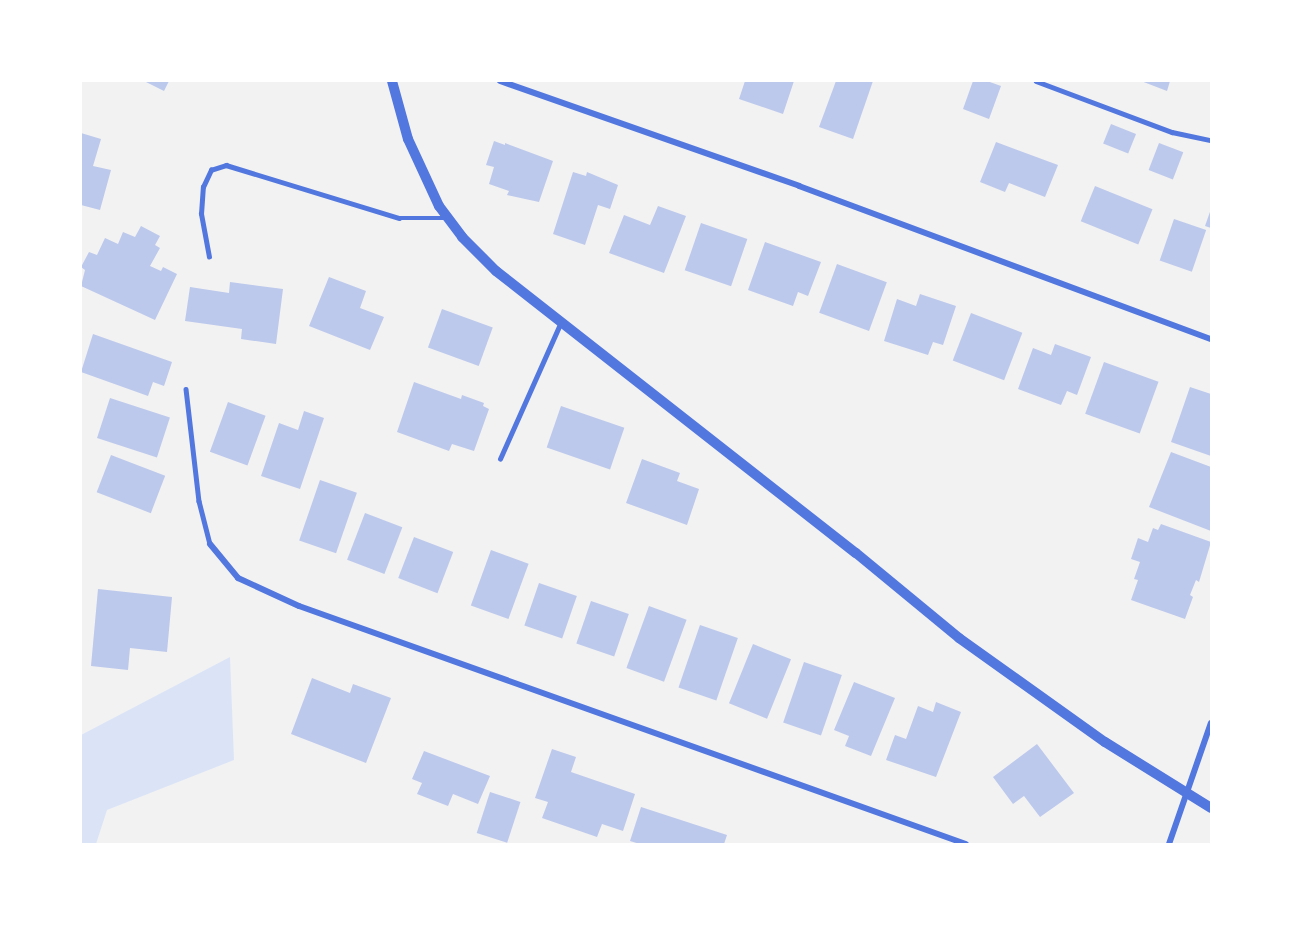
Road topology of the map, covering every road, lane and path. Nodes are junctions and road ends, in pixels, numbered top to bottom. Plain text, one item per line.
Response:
1 (392, 81) edge
2 (500, 81) edge
3 (1036, 81) edge
4 (1211, 140) edge
5 (447, 218) junction
6 (209, 257) dead end
7 (561, 322) junction
8 (1211, 339) edge
9 (186, 389) dead end
10 (500, 459) dead end
11 (210, 544) joint
12 (1211, 723) edge
13 (1187, 795) junction
14 (1211, 808) edge
15 (966, 844) edge
16 (1169, 844) edge

1 - 5 street
2 - 8 street
3 - 4 lane
5 - 6 lane
5 - 7 street
7 - 10 lane
7 - 13 street
9 - 11 lane
11 - 15 street
12 - 13 street
13 - 14 street
13 - 16 street

